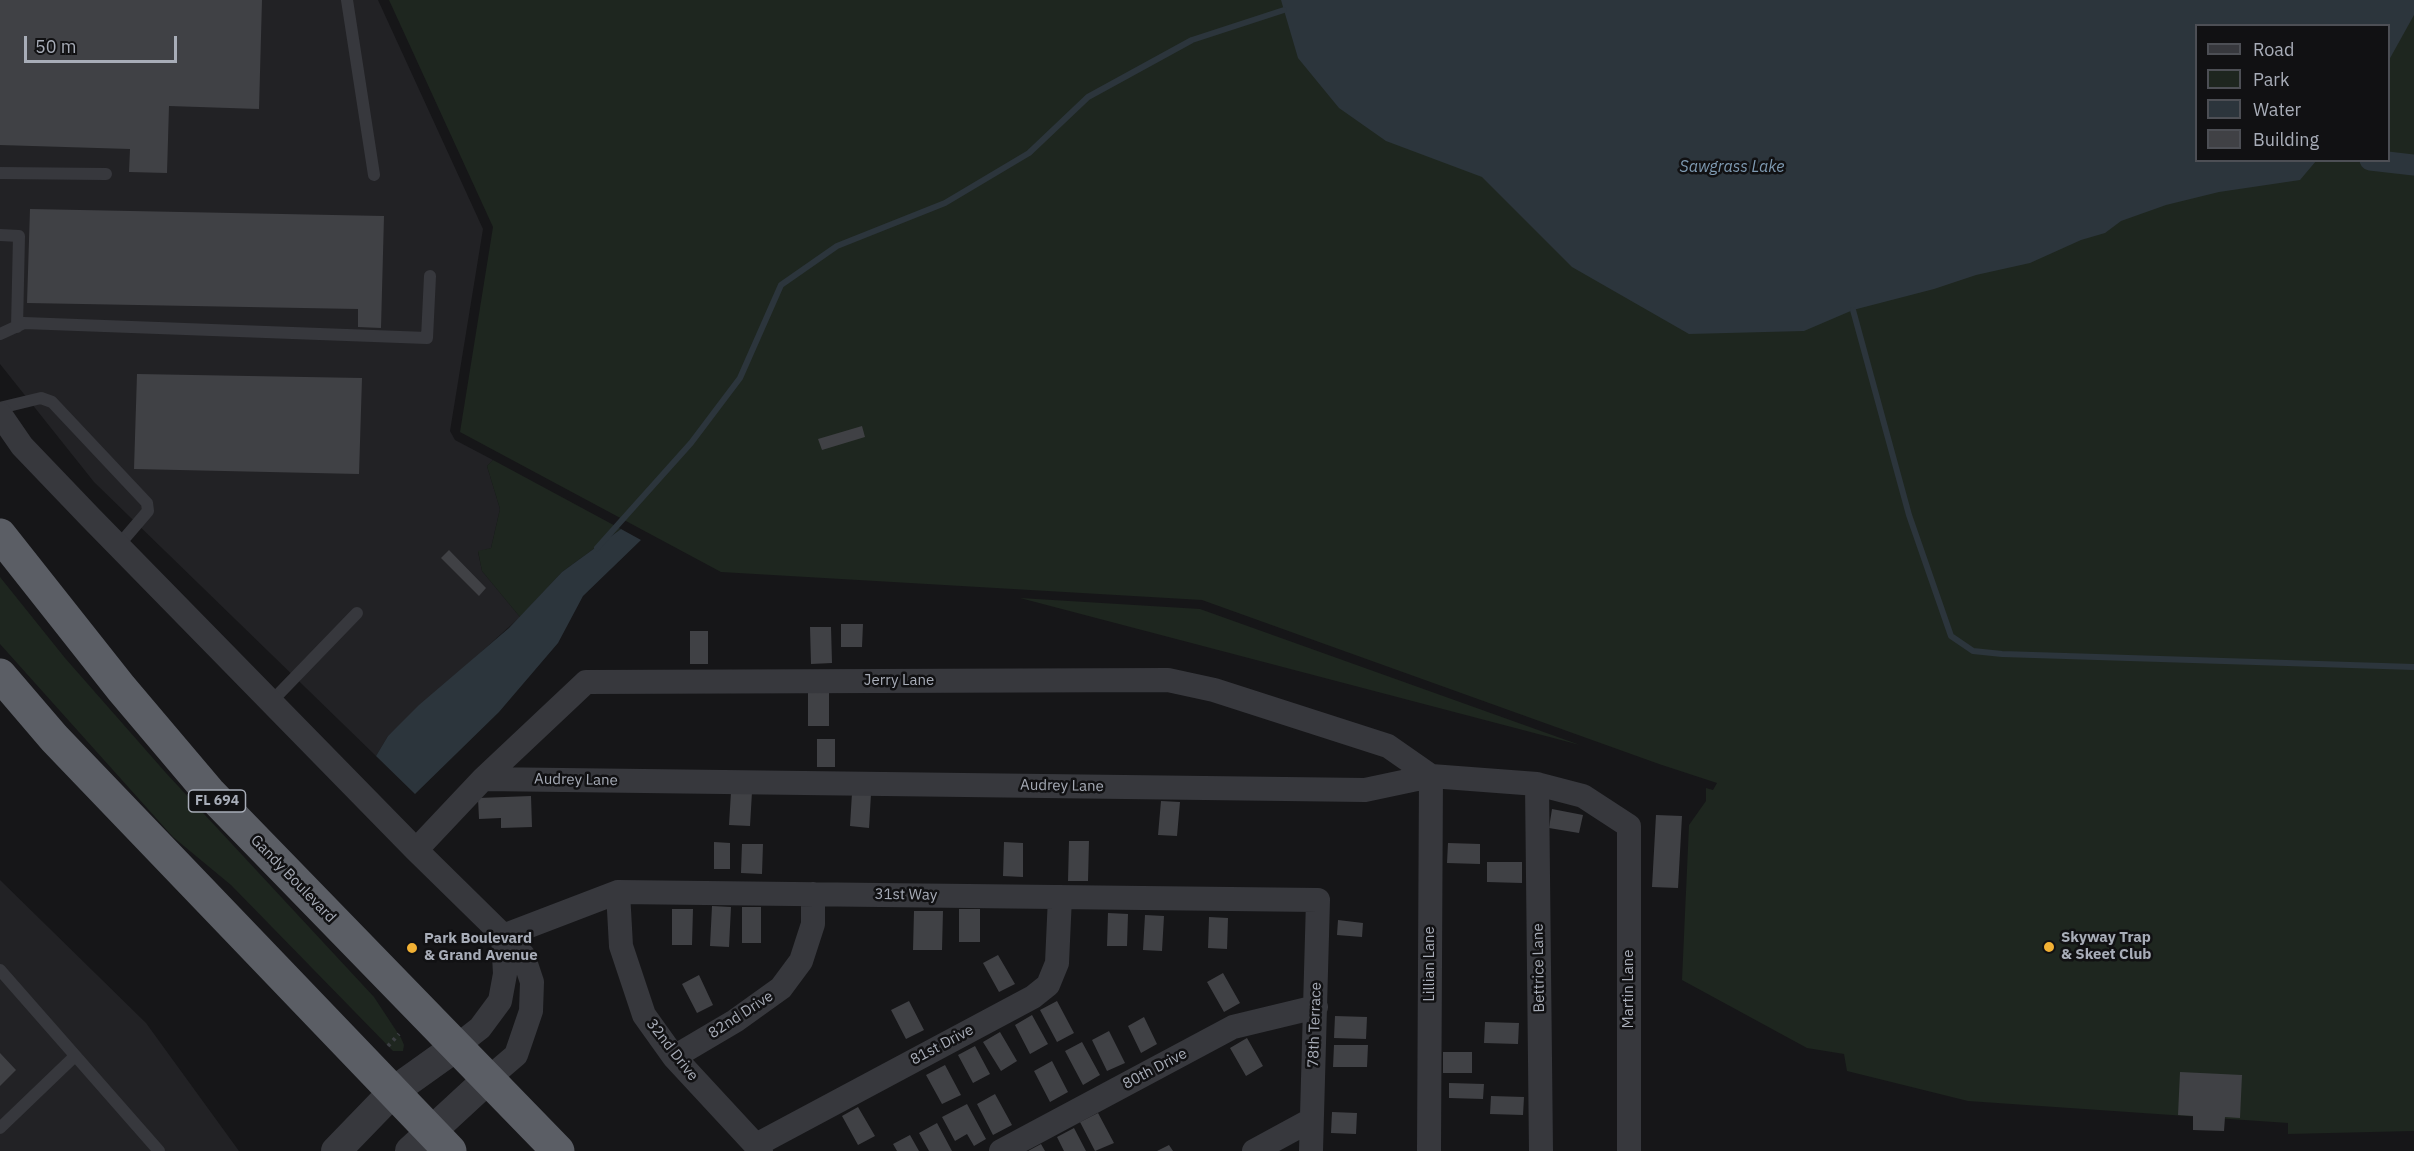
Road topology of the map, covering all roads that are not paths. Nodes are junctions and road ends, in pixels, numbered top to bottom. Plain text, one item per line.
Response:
1 (347, 0) edge
2 (0, 173) edge
3 (106, 174) dead end
4 (374, 175) dead end
5 (0, 235) edge
6 (430, 276) dead end
7 (16, 327) junction
8 (0, 334) edge
9 (0, 408) edge
10 (0, 414) edge
11 (0, 535) edge
12 (118, 546) junction
13 (357, 613) dead end
14 (0, 675) edge
15 (271, 702) junction
16 (1431, 776) junction
17 (483, 778) junction
18 (1537, 784) junction
19 (1629, 826) joint
20 (416, 850) junction
21 (618, 892) junction
22 (813, 894) junction
23 (1060, 897) junction
24 (1318, 900) joint
25 (503, 936) junction
26 (0, 970) edge
27 (1316, 1007) junction
28 (457, 1046) junction
29 (75, 1056) junction
30 (674, 1057) junction
31 (488, 1078) junction
32 (394, 1091) junction
33 (1311, 1120) junction
34 (0, 1128) edge
35 (430, 1144) edge
36 (758, 1148) edge
37 (159, 1151) edge
38 (336, 1151) edge
39 (558, 1151) edge
40 (1000, 1151) edge
41 (1254, 1151) edge
42 (1311, 1151) edge
43 (1429, 1151) edge
44 (1541, 1151) edge
45 (1629, 1151) edge

1 - 4 lane
2 - 3 lane
5 - 7 lane
6 - 7 lane
7 - 8 lane
9 - 12 lane
10 - 12 street
11 - 28 highway, Gandy Boulevard / FL 694
12 - 15 street
13 - 15 lane
14 - 32 highway
15 - 20 street
16 - 17 street, Audrey Lane
16 - 17 street, Jerry Lane
16 - 18 street, Audrey Lane
16 - 43 street, Lillian Lane
17 - 20 street, Jerry Lane
18 - 19 street, Audrey Lane
18 - 44 street, Bettrice Lane
19 - 45 street, Martin Lane
20 - 25 street
21 - 22 street, 31st Way
21 - 25 street, 31st Way
21 - 30 street, 32nd Drive
22 - 23 street, 31st Way
22 - 30 street, 82nd Drive
23 - 24 street, 31st Way
23 - 36 street, 81st Drive
24 - 27 street, 78th Terrace
25 - 28 street
25 - 31 street
26 - 29 lane
27 - 33 street, 78th Terrace
27 - 40 street, 80th Drive
28 - 31 highway, Gandy Boulevard / FL 694
28 - 32 street
29 - 34 lane
29 - 37 lane
30 - 36 street, 32nd Drive
31 - 35 street
31 - 39 highway, Gandy Boulevard / FL 694
32 - 35 highway
32 - 38 street
33 - 41 street
33 - 42 street, 78th Terrace

